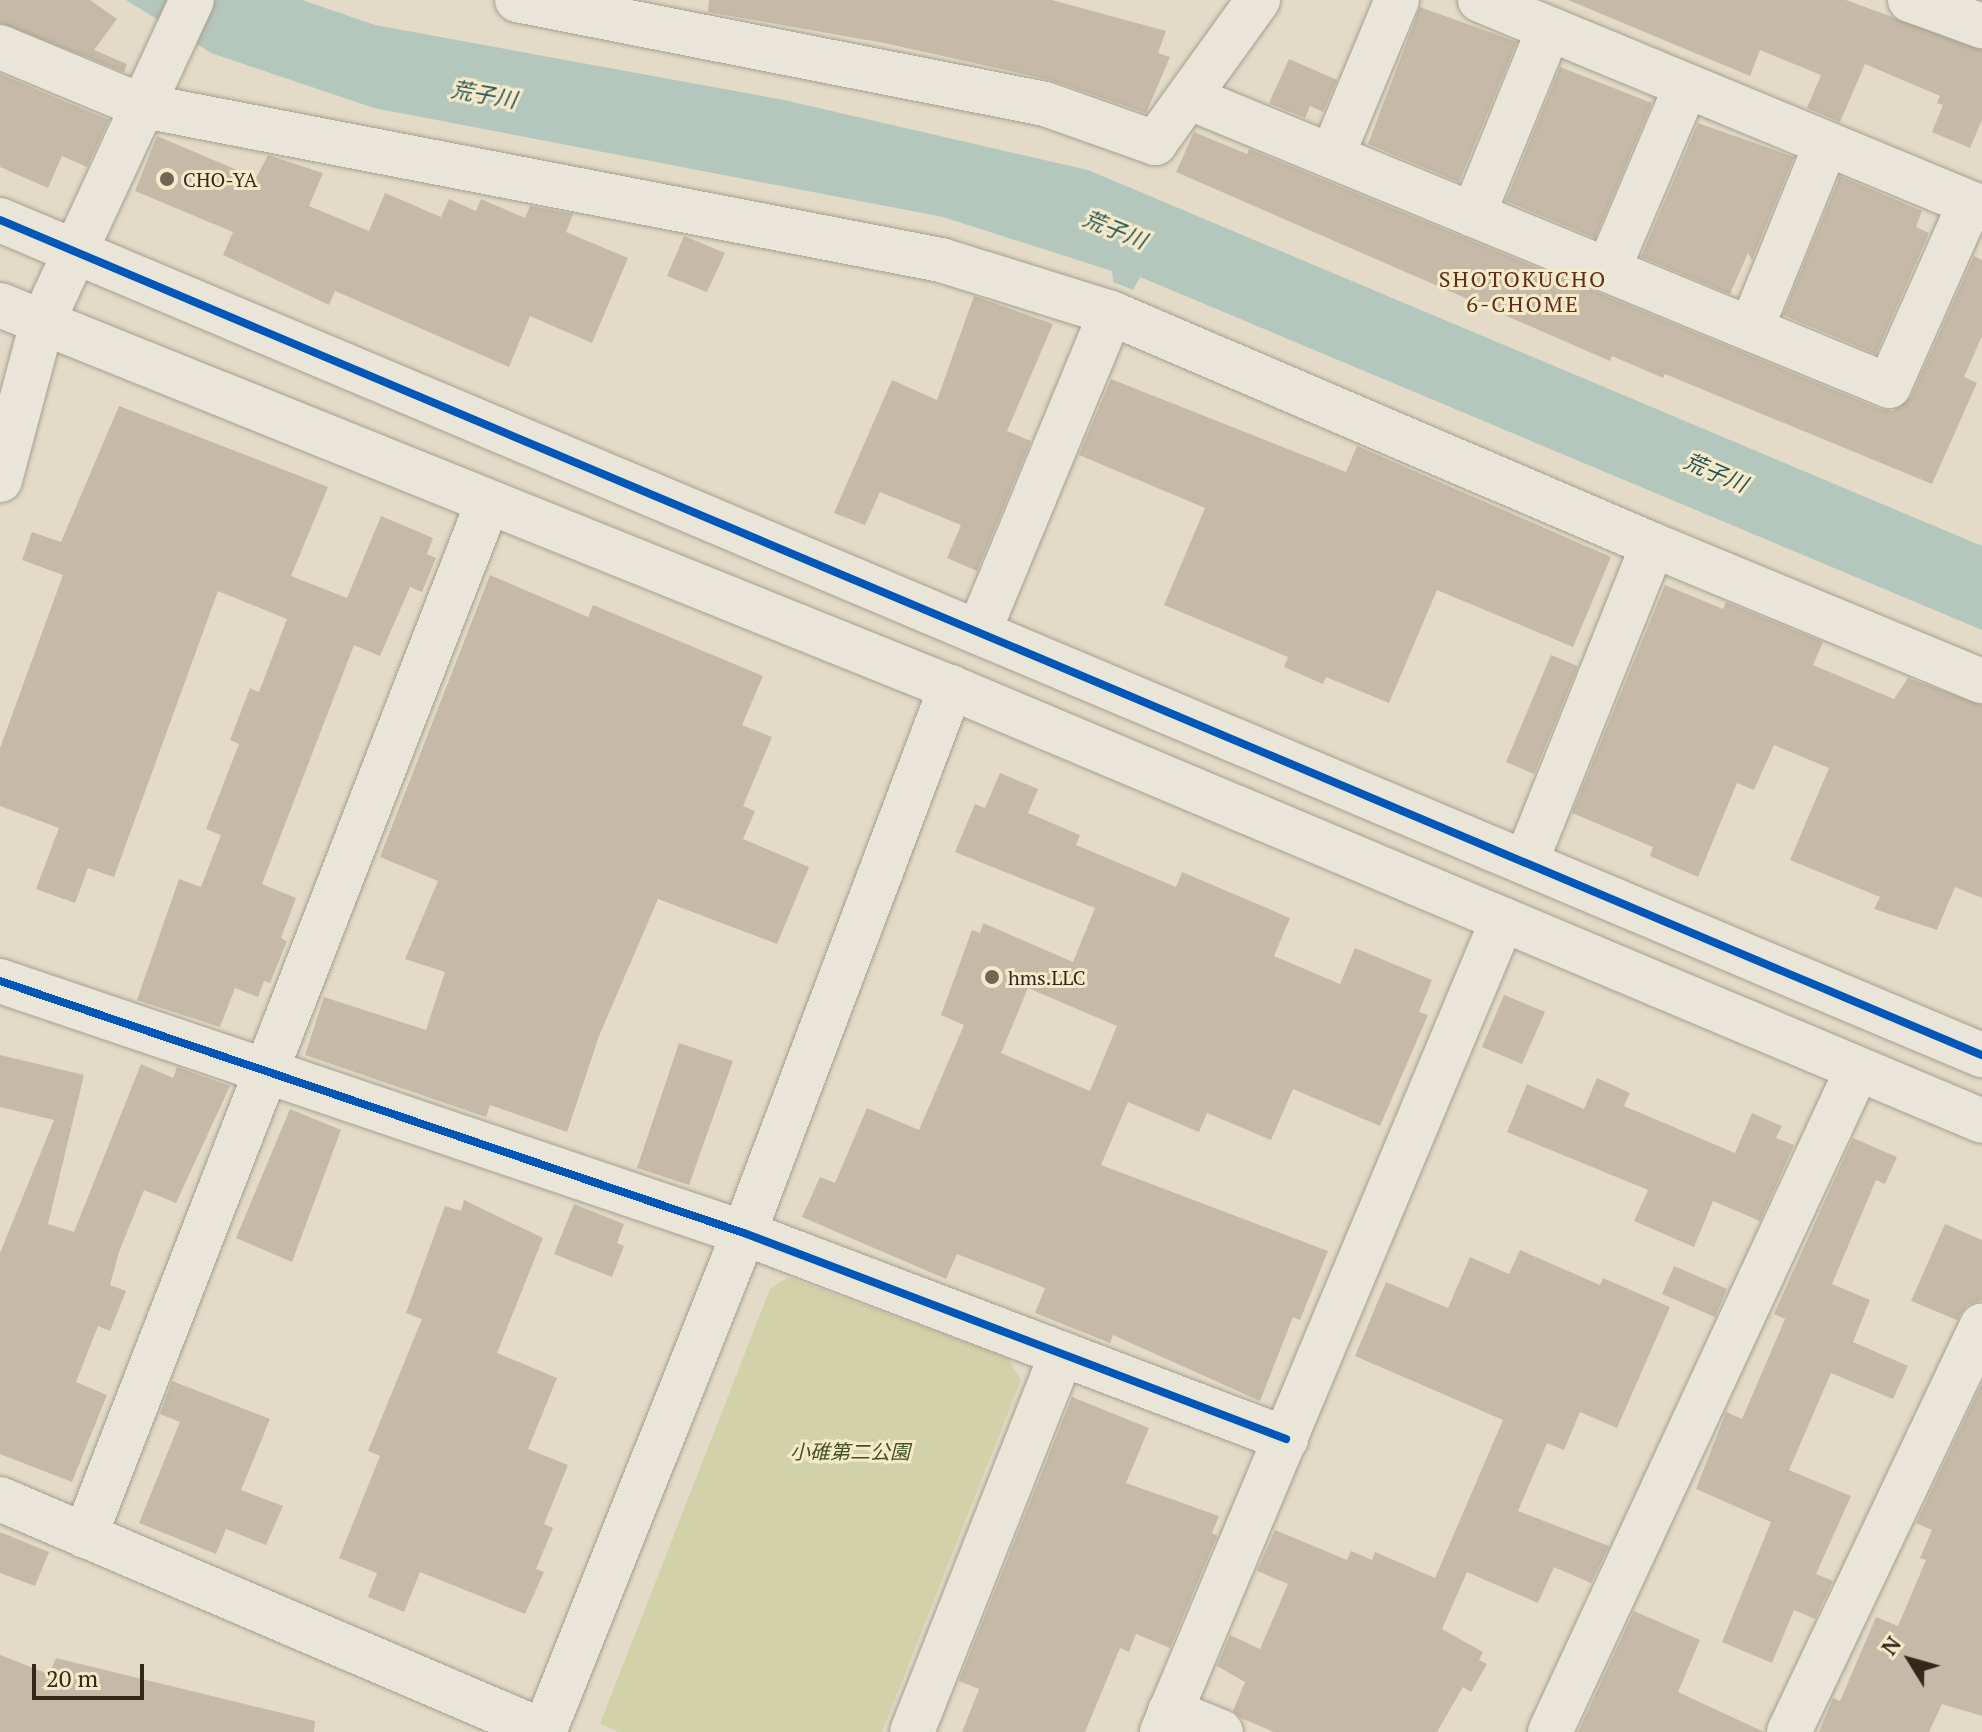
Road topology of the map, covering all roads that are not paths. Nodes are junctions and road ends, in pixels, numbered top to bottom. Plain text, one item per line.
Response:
1 (192, 0) edge
2 (517, 0) edge
3 (1258, 0) edge
4 (1397, 0) edge
5 (1480, 0) edge
6 (1910, 0) edge
7 (1966, 14) edge
8 (1544, 17) edge
9 (0, 47) edge
10 (1686, 86) junction
11 (1190, 98) junction
12 (139, 105) junction
13 (1826, 144) junction
14 (1332, 156) junction
15 (1976, 206) edge
16 (1473, 215) junction
17 (0, 220) edge
18 (73, 251) junction
19 (1608, 270) junction
20 (0, 305) edge
21 (1111, 313) junction
22 (42, 323) junction
23 (1751, 329) junction
24 (0, 480) edge
25 (488, 502) junction
26 (1653, 545) junction
27 (979, 631) junction
28 (1982, 681) edge
29 (951, 687) junction
30 (1526, 862) junction
31 (1501, 923) junction
32 (0, 981) edge
33 (1982, 1055) edge
34 (1857, 1070) junction
35 (266, 1072) junction
36 (1982, 1121) edge
37 (744, 1233) junction
38 (1982, 1325) edge
39 (1062, 1354) junction
40 (1286, 1439) junction
41 (0, 1499) edge
42 (85, 1536) junction
43 (1166, 1722) edge
44 (544, 1732) edge
45 (912, 1732) edge
46 (1221, 1732) edge
47 (1550, 1732) edge
48 (1789, 1732) edge

1 - 12 street
2 - 11 street
3 - 11 street
4 - 14 street
5 - 8 street
6 - 7 street
8 - 10 street
8 - 16 street
9 - 12 street
10 - 13 street
10 - 19 street
11 - 14 street
12 - 18 street
12 - 21 street
13 - 15 street
13 - 23 street
14 - 16 street
15 - 23 street
16 - 19 street
17 - 18 street
18 - 22 street
18 - 27 street
19 - 23 street
20 - 22 street
21 - 26 street
21 - 27 street
22 - 24 street
22 - 25 street
25 - 29 street
25 - 35 street
26 - 28 street
26 - 30 street
27 - 30 street
29 - 31 street
29 - 37 street
30 - 33 street
31 - 34 street
31 - 40 street
32 - 35 street
34 - 36 street
34 - 47 street
35 - 37 street
35 - 42 street
37 - 39 street
37 - 44 street
38 - 48 street
39 - 40 street
39 - 45 street
40 - 43 street
41 - 42 street
42 - 44 street
43 - 46 street

